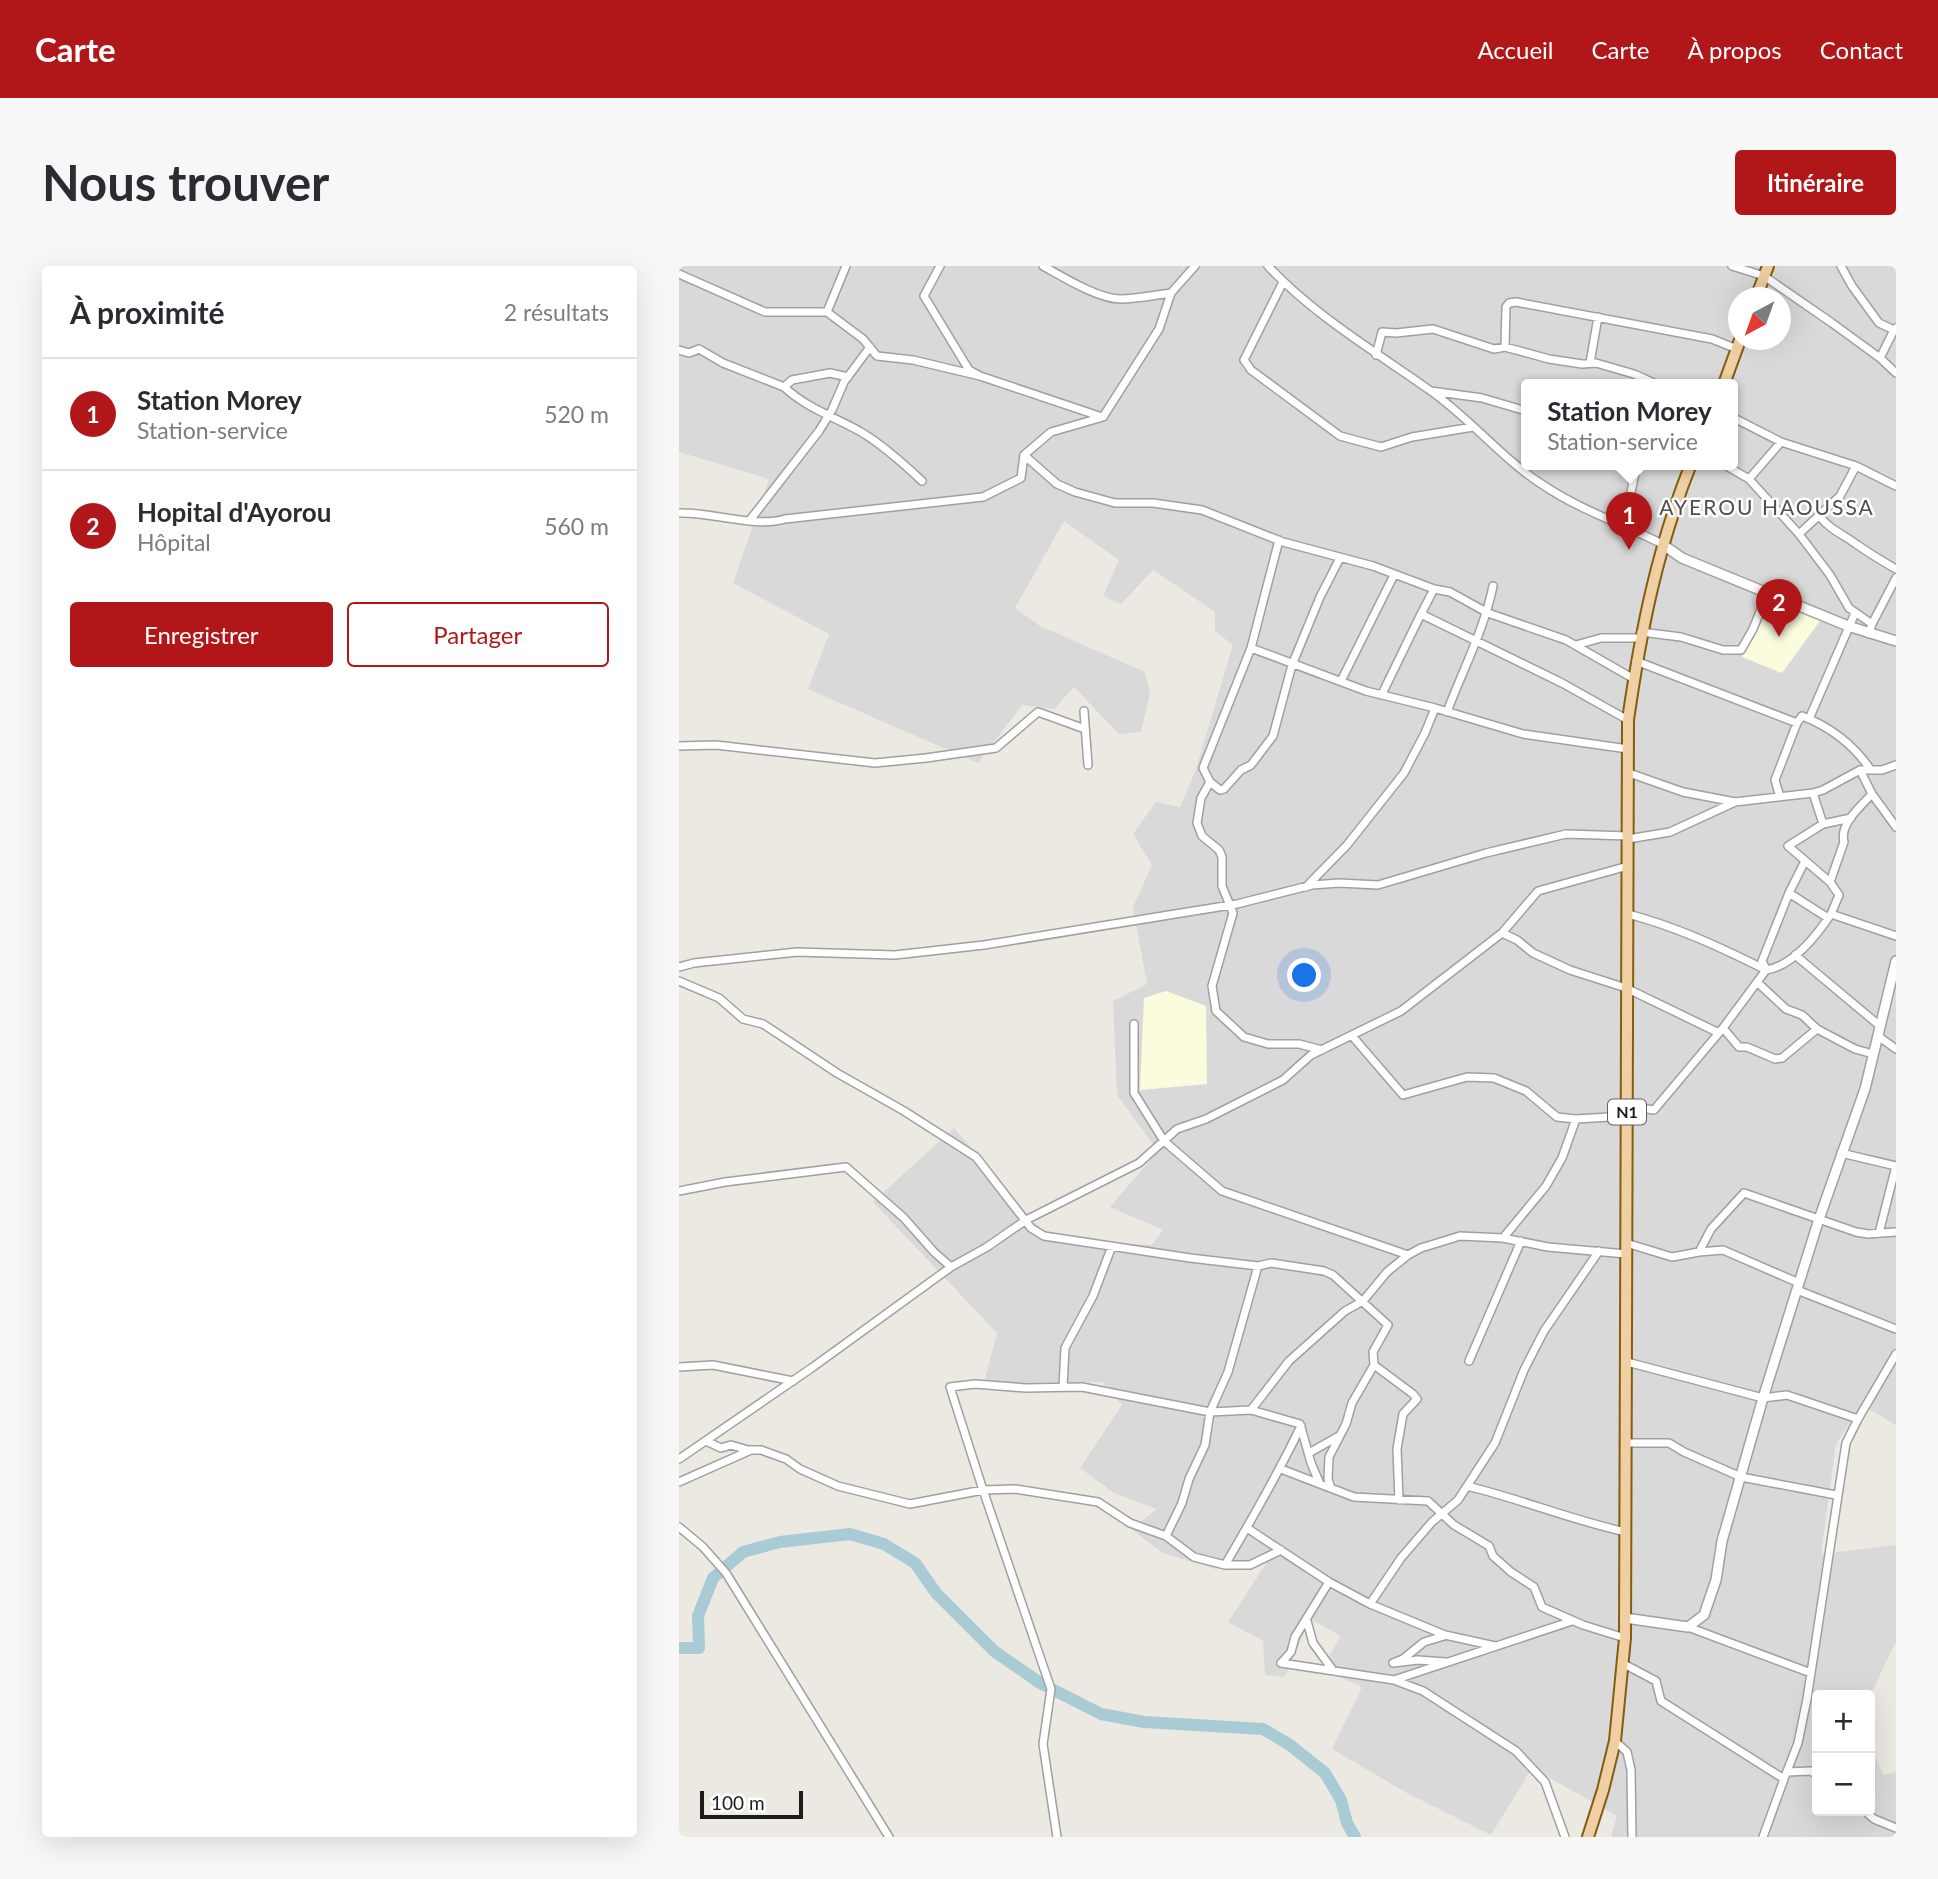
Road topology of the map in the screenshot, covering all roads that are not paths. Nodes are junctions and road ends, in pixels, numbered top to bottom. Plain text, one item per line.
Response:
1 (846, 266) edge
2 (940, 266) edge
3 (1043, 266) edge
4 (1195, 266) edge
5 (1268, 266) edge
6 (1732, 266) edge
7 (1841, 266) edge
8 (1766, 271) edge
9 (679, 274) edge
10 (1283, 282) junction
11 (1171, 293) junction
12 (827, 312) junction
13 (1598, 317) junction
14 (1895, 329) edge
15 (1728, 342) edge
16 (870, 347) junction
17 (1505, 347) junction
18 (679, 350) edge
19 (1737, 350) edge
20 (1376, 355) junction
21 (1880, 358) junction
22 (1590, 363) junction
23 (1896, 373) edge
24 (980, 376) junction
25 (848, 377) junction
26 (1645, 379) edge
27 (1726, 379) edge
28 (784, 387) junction
29 (1431, 391) junction
30 (1521, 410) edge
31 (828, 416) junction
32 (1103, 418) junction
33 (1738, 420) edge
34 (1473, 427) junction
35 (1781, 442) junction
36 (1024, 454) junction
37 (1856, 466) junction
38 (1521, 467) edge
39 (1524, 470) edge
40 (1636, 470) edge
41 (1689, 470) edge
42 (1733, 470) edge
43 (1749, 480) junction
44 (922, 481) dead end
45 (1896, 486) edge
46 (680, 515) edge
47 (1819, 516) junction
48 (750, 520) junction
49 (1624, 525) junction
50 (1799, 534) junction
51 (1279, 540) junction
52 (1662, 544) junction
53 (1340, 558) junction
54 (1896, 569) edge
55 (1394, 575) junction
56 (1896, 578) edge
57 (1493, 586) dead end
58 (1434, 589) junction
59 (1768, 592) junction
60 (1488, 613) junction
61 (1855, 613) junction
62 (1421, 614) junction
63 (1848, 625) junction
64 (1870, 629) junction
65 (1641, 635) junction
66 (1475, 640) junction
67 (1896, 641) edge
68 (1576, 645) junction
69 (1251, 648) junction
70 (1636, 661) junction
71 (1292, 665) junction
72 (1634, 679) junction
73 (1341, 681) junction
74 (1382, 694) junction
75 (1435, 708) junction
76 (1084, 711) dead end
77 (1447, 712) junction
78 (1809, 719) junction
79 (1628, 720) junction
80 (1797, 723) junction
81 (1085, 729) junction
82 (679, 746) edge
83 (1628, 749) junction
84 (1088, 765) dead end
85 (1896, 765) edge
86 (1870, 769) junction
87 (1860, 770) junction
88 (1629, 773) junction
89 (1210, 782) junction
90 (1813, 793) junction
91 (1872, 794) junction
92 (1780, 797) junction
93 (1735, 802) junction
94 (1851, 818) junction
95 (1823, 824) junction
96 (1896, 827) edge
97 (1628, 838) junction
98 (1805, 861) junction
99 (1628, 866) junction
100 (1830, 882) junction
101 (1306, 887) junction
102 (1789, 894) junction
103 (1230, 905) junction
104 (1628, 914) junction
105 (1830, 916) junction
106 (1501, 933) junction
107 (1896, 936) edge
108 (1795, 955) junction
109 (1895, 965) edge
110 (679, 967) edge
111 (1766, 970) junction
112 (679, 981) edge
113 (1757, 982) junction
114 (1626, 988) junction
115 (1134, 1024) dead end
116 (1879, 1026) junction
117 (1817, 1029) junction
118 (1721, 1031) junction
119 (1878, 1036) junction
120 (1353, 1037) junction
121 (1896, 1049) edge
122 (1322, 1051) junction
123 (1873, 1054) junction
124 (1627, 1111) junction
125 (1576, 1119) junction
126 (1164, 1140) junction
127 (1841, 1153) junction
128 (679, 1191) edge
129 (1819, 1219) junction
130 (1026, 1220) junction
131 (1896, 1232) edge
132 (1879, 1233) junction
133 (1503, 1238) junction
134 (1521, 1241) junction
135 (1112, 1247) junction
136 (1626, 1249) junction
137 (1599, 1251) junction
138 (1699, 1252) junction
139 (1408, 1255) junction
140 (1258, 1266) junction
141 (951, 1267) junction
142 (1798, 1286) junction
143 (1363, 1301) junction
144 (1896, 1329) edge
145 (1896, 1354) edge
146 (1469, 1361) dead end
147 (1627, 1363) junction
148 (1374, 1365) junction
149 (679, 1367) edge
150 (793, 1381) junction
151 (1063, 1387) junction
152 (1763, 1398) junction
153 (1251, 1410) junction
154 (1210, 1412) junction
155 (1858, 1419) junction
156 (1301, 1426) junction
157 (1341, 1434) junction
158 (706, 1441) junction
159 (1626, 1443) junction
160 (752, 1450) junction
161 (1309, 1453) junction
162 (679, 1459) edge
163 (1281, 1469) junction
164 (1741, 1477) junction
165 (679, 1482) edge
166 (1320, 1484) junction
167 (1467, 1486) junction
168 (1331, 1488) junction
169 (983, 1490) junction
170 (1836, 1495) junction
171 (1399, 1500) junction
172 (1443, 1513) junction
173 (679, 1527) edge
174 (1247, 1528) junction
175 (1626, 1532) junction
176 (1166, 1536) junction
177 (1280, 1550) junction
178 (1224, 1565) junction
179 (1329, 1582) junction
180 (1370, 1604) junction
181 (1625, 1618) junction
182 (1306, 1620) junction
183 (1572, 1621) junction
184 (1688, 1627) junction
185 (1445, 1635) junction
186 (1625, 1638) junction
187 (1495, 1646) junction
188 (1449, 1662) junction
189 (1622, 1663) junction
190 (1332, 1669) junction
191 (1811, 1673) junction
192 (1394, 1680) junction
193 (1615, 1741) junction
194 (1812, 1772) edge
195 (1786, 1776) junction
196 (1871, 1816) edge
197 (1896, 1828) edge
198 (889, 1837) edge
199 (1057, 1837) edge
200 (1565, 1837) edge
201 (1588, 1837) edge
202 (1632, 1837) edge
203 (1763, 1837) edge

1 - 12 street
2 - 24 street
3 - 11 street
4 - 11 street
5 - 10 street
6 - 8 street
7 - 14 street
8 - 21 street
9 - 12 street
10 - 20 street
10 - 34 street
11 - 32 street
12 - 16 street
13 - 15 street
13 - 17 street
13 - 22 street
14 - 21 street
16 - 24 street
16 - 25 street
17 - 20 street
17 - 22 street
18 - 28 street
19 - 27 main road
20 - 29 street
21 - 23 street
22 - 26 street
24 - 32 street
25 - 28 street
25 - 31 street
28 - 31 street
29 - 30 street
29 - 34 street
31 - 44 street
31 - 48 street
32 - 36 street
33 - 35 street
34 - 38 street
35 - 37 street
35 - 43 street
36 - 48 street
36 - 51 street
37 - 45 street
37 - 47 street
39 - 49 street
40 - 49 street
41 - 52 main road, N1
42 - 43 street
43 - 50 street
46 - 48 street
47 - 50 street
47 - 54 street
49 - 52 street
50 - 61 street
51 - 53 street
51 - 69 street
52 - 59 street
52 - 65 main road, N1
53 - 55 street
53 - 71 street
55 - 58 street
55 - 73 street
56 - 64 street
57 - 60 street
58 - 60 street
58 - 62 street
59 - 63 street
59 - 65 street
60 - 66 street
60 - 68 street
61 - 63 street
61 - 64 street
62 - 66 street
62 - 74 street
63 - 64 street
63 - 78 street
64 - 67 street
65 - 68 street
65 - 70 main road, N1
66 - 77 street
66 - 79 street
68 - 72 street
69 - 71 street
69 - 89 street
70 - 72 main road, N1
70 - 80 street
71 - 73 street
71 - 89 street
72 - 79 main road, N1
73 - 74 street
74 - 75 street
75 - 77 street
75 - 101 street
76 - 81 street
77 - 83 street
78 - 80 street
78 - 86 street
79 - 83 main road, N1
80 - 92 street
81 - 82 street
81 - 84 street
83 - 88 main road, N1
85 - 86 street
86 - 87 street
87 - 90 street
87 - 91 street
88 - 93 street
88 - 97 main road, N1
89 - 103 street
90 - 92 street
90 - 95 street
91 - 94 street
91 - 96 street
92 - 93 street
93 - 97 street
94 - 95 street
94 - 100 street
95 - 98 street
97 - 99 main road, N1
97 - 101 street
98 - 100 street
98 - 102 street
99 - 104 main road, N1
99 - 106 street
100 - 105 street
101 - 103 street
102 - 105 street
102 - 111 street
103 - 110 street
103 - 122 street
104 - 111 street
104 - 114 main road, N1
105 - 107 street
105 - 108 street
106 - 114 street
106 - 120 street
108 - 111 street
108 - 116 street
109 - 116 street
111 - 113 street
112 - 130 street
113 - 117 street
113 - 118 street
114 - 118 street
114 - 124 main road, N1
115 - 126 street
116 - 119 street
117 - 118 street
117 - 123 street
118 - 124 street
119 - 121 street
119 - 123 street
120 - 122 street
120 - 125 street
122 - 126 street
123 - 127 street
124 - 125 street
124 - 136 main road, N1
125 - 133 street
126 - 130 street
126 - 139 street
127 - 129 street
127 - 132 street
128 - 141 street
129 - 132 street
129 - 138 street
129 - 142 street
130 - 135 street
130 - 141 street
131 - 132 street
133 - 134 street
133 - 139 street
134 - 137 street
134 - 146 street
135 - 140 street
135 - 151 street
136 - 137 street
136 - 138 street
136 - 147 main road, N1
137 - 167 street
138 - 142 street
139 - 143 street
140 - 143 street
140 - 154 street
141 - 150 street
142 - 144 street
142 - 152 street
143 - 148 street
143 - 153 street
145 - 155 street
147 - 152 street
147 - 159 main road, N1
148 - 157 street
148 - 171 street
149 - 150 street
150 - 158 street
151 - 154 street
151 - 169 street
152 - 155 street
152 - 164 street
153 - 154 street
153 - 156 street
154 - 176 street
155 - 170 street
156 - 161 street
156 - 163 street
157 - 161 street
157 - 168 street
158 - 160 street
158 - 162 street
159 - 164 street
159 - 175 main road, N1
160 - 165 street
160 - 169 street
161 - 166 street
163 - 166 street
163 - 174 street
164 - 170 street
164 - 184 street
166 - 168 street
167 - 172 street
167 - 175 street
168 - 171 street
169 - 176 street
169 - 199 street
170 - 191 street
171 - 172 street
172 - 180 street
172 - 183 street
173 - 198 street
174 - 177 street
174 - 178 street
175 - 181 main road, N1
176 - 178 street
177 - 178 street
177 - 179 street
179 - 180 street
179 - 182 street
180 - 185 street
181 - 184 street
181 - 186 main road, N1
182 - 190 street
182 - 190 street
183 - 186 street
183 - 187 street
184 - 191 street
185 - 187 street
185 - 188 street
186 - 189 main road, N1
187 - 188 street
188 - 192 street
189 - 193 main road, N1
189 - 195 street
190 - 192 street
191 - 195 street
192 - 200 street
193 - 201 main road, N1
193 - 202 street
194 - 195 street
195 - 203 street
196 - 197 street

